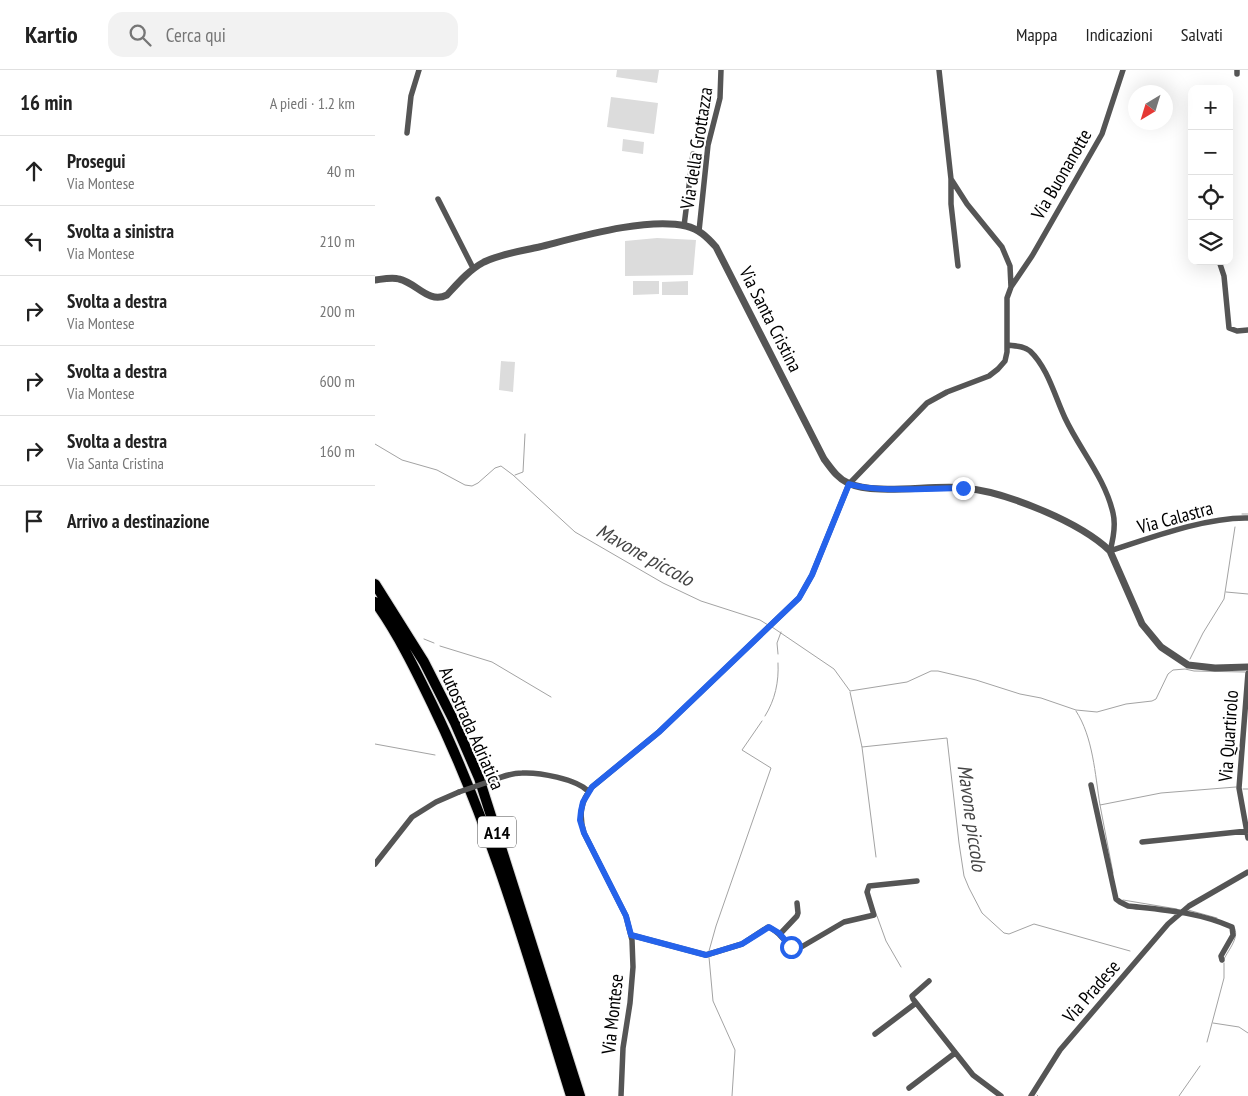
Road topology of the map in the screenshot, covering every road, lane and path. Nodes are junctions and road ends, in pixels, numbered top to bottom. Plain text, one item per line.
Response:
1 (419, 70) edge
2 (721, 70) edge
3 (939, 70) edge
4 (1123, 70) edge
5 (407, 133) dead end
6 (693, 154) dead end
7 (951, 179) junction
8 (438, 199) dead end
9 (684, 226) junction
10 (699, 231) junction
11 (1220, 265) edge
12 (959, 266) dead end
13 (473, 268) junction
14 (375, 280) edge
15 (1011, 287) junction
16 (1248, 330) edge
17 (1008, 345) junction
18 (849, 484) junction
19 (1248, 518) edge
20 (1110, 551) junction
21 (375, 584) edge
22 (375, 602) edge
23 (1248, 667) edge
24 (1248, 673) edge
25 (1091, 784) dead end
26 (588, 792) junction
27 (1247, 831) edge
28 (1248, 838) edge
29 (1141, 842) dead end
30 (375, 864) edge
31 (1248, 872) edge
32 (917, 881) dead end
33 (797, 903) dead end
34 (1181, 912) junction
35 (780, 934) junction
36 (631, 935) junction
37 (1222, 960) dead end
38 (929, 981) dead end
39 (916, 1003) junction
40 (875, 1034) dead end
41 (955, 1053) junction
42 (909, 1088) dead end
43 (571, 1096) edge
44 (580, 1096) edge
45 (621, 1096) edge
46 (1001, 1096) edge
47 (1031, 1096) edge

1 - 5 street
2 - 10 street, Via della Grottazza
3 - 7 street
4 - 15 street, Via Buonanotte
6 - 9 street
7 - 12 street
7 - 15 street
8 - 13 street
9 - 10 street, Via Santa Cristina
9 - 13 street, Via Santa Cristina
10 - 18 street, Via Santa Cristina
11 - 16 street
13 - 14 street, Via Santa Cristina
15 - 17 street
17 - 18 street
17 - 20 street
18 - 20 street
18 - 26 street
19 - 20 street, Via Calastra
20 - 23 street
21 - 44 highway, Autostrada Adriatica / A14
22 - 43 highway, Autostrada Adriatica / A14
24 - 27 street, Via Quartirolo
25 - 34 street
26 - 30 street, bridge
26 - 36 street, Via Montese
27 - 28 street, Via Quartirolo
27 - 29 street
31 - 34 street, Via Pradese
32 - 35 street
33 - 35 street
34 - 37 street
34 - 47 street, Via Pradese
35 - 36 street
36 - 45 street, Via Montese
38 - 39 street
39 - 40 street
39 - 41 street
41 - 42 street
41 - 46 street

